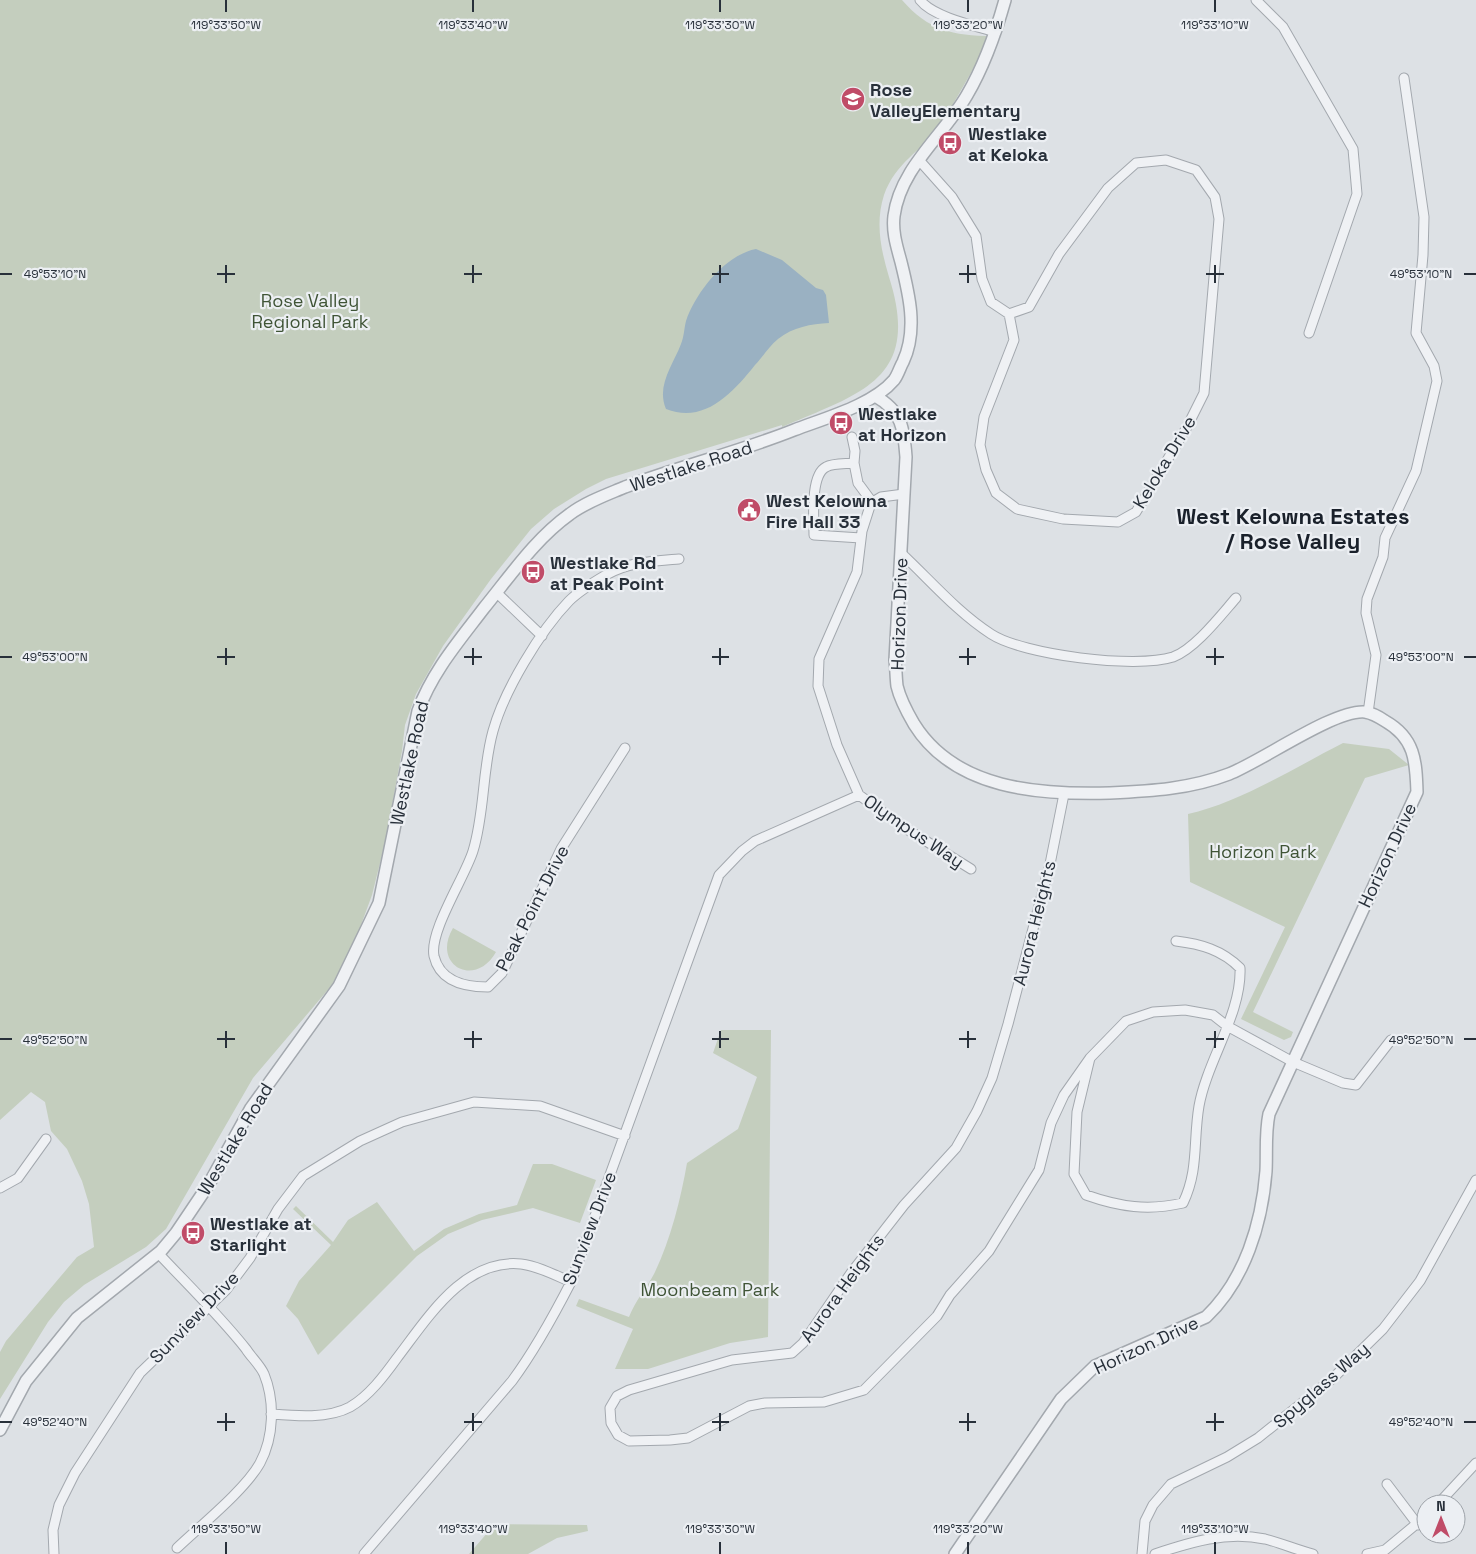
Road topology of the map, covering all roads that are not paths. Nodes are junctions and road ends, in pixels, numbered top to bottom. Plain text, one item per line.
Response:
1 (920, 0) edge
2 (1005, 0) edge
3 (1256, 0) edge
4 (996, 32) junction
5 (1404, 78) dead end
6 (919, 160) junction
7 (1009, 314) junction
8 (1310, 333) dead end
9 (875, 396) junction
10 (852, 438) dead end
11 (854, 463) junction
12 (904, 494) junction
13 (872, 502) junction
14 (861, 538) junction
15 (901, 553) junction
16 (679, 559) dead end
17 (497, 592) junction
18 (1236, 598) dead end
19 (542, 636) junction
20 (1368, 713) junction
21 (626, 748) dead end
22 (1064, 794) junction
23 (858, 795) junction
24 (971, 869) dead end
25 (1176, 941) dead end
26 (1227, 1026) junction
27 (1391, 1040) dead end
28 (1090, 1058) junction
29 (1293, 1062) junction
30 (625, 1136) junction
31 (46, 1139) dead end
32 (1476, 1180) edge
33 (0, 1188) edge
34 (158, 1253) junction
35 (571, 1282) junction
36 (209, 1306) junction
37 (9, 1413) junction
38 (271, 1414) junction
39 (0, 1423) edge
40 (0, 1430) edge
41 (1476, 1463) edge
42 (1387, 1484) dead end
43 (1447, 1494) edge
44 (1416, 1522) edge
45 (1416, 1527) edge
46 (177, 1548) dead end
47 (54, 1554) edge
48 (364, 1554) edge
49 (955, 1554) edge
50 (1142, 1554) edge
51 (1155, 1554) edge
52 (1313, 1554) edge
53 (1367, 1554) edge

1 - 4 street
2 - 4 street, Westlake Road
3 - 8 street
4 - 6 street, Westlake Road
5 - 20 street
6 - 7 street
6 - 9 street, Westlake Road
7 - 7 street, Keloka Drive
9 - 12 street, Horizon Drive
9 - 17 street, Westlake Road
10 - 11 street
11 - 13 street
11 - 14 street
12 - 13 street
12 - 15 street, Horizon Drive
13 - 14 street, Olympus Way
14 - 23 street, Olympus Way
15 - 18 street
15 - 22 street, Horizon Drive
16 - 19 street, Peak Point Drive
17 - 19 street
17 - 34 street, Westlake Road
19 - 21 street, Peak Point Drive
20 - 22 street, Horizon Drive
20 - 29 street, Horizon Drive
22 - 28 street, Aurora Heights
23 - 24 street, Olympus Way
23 - 30 street, Sunview Drive
25 - 26 street
26 - 28 street
26 - 28 street
26 - 29 street
27 - 29 street
29 - 49 street, Horizon Drive
30 - 35 street, Sunview Drive
30 - 36 street, Sunview Drive
31 - 33 street
32 - 50 street, Spyglass Way
34 - 36 street
34 - 37 street, Westlake Road
35 - 38 street
35 - 48 street, Sunview Drive
36 - 38 street
36 - 47 street, Sunview Drive
37 - 39 street
37 - 40 street, Westlake Road
38 - 46 street
41 - 43 street
42 - 44 street
45 - 53 street
51 - 52 street

